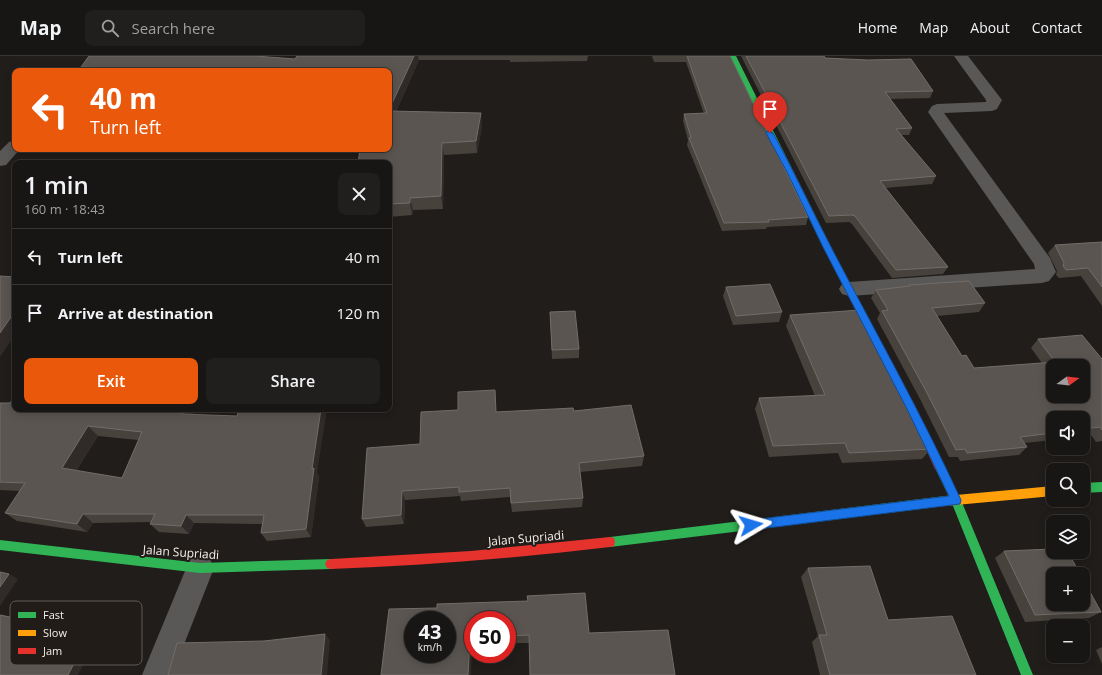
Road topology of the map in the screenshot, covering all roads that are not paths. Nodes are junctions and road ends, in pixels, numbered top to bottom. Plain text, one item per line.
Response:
1 (733, 56) edge
2 (961, 56) edge
3 (12, 148) edge
4 (0, 161) edge
5 (849, 289) junction
6 (1102, 486) edge
7 (1090, 487) edge
8 (1046, 492) edge
9 (956, 500) junction
10 (0, 545) edge
11 (200, 568) junction
12 (157, 675) edge
13 (1027, 675) edge

1 - 5 main road
2 - 5 street
3 - 4 street
5 - 9 main road
6 - 7 main road
8 - 9 main road, Jalan Supriadi
9 - 11 main road, Jalan Supriadi
9 - 13 main road
10 - 11 main road, Jalan Supriadi
11 - 12 street

